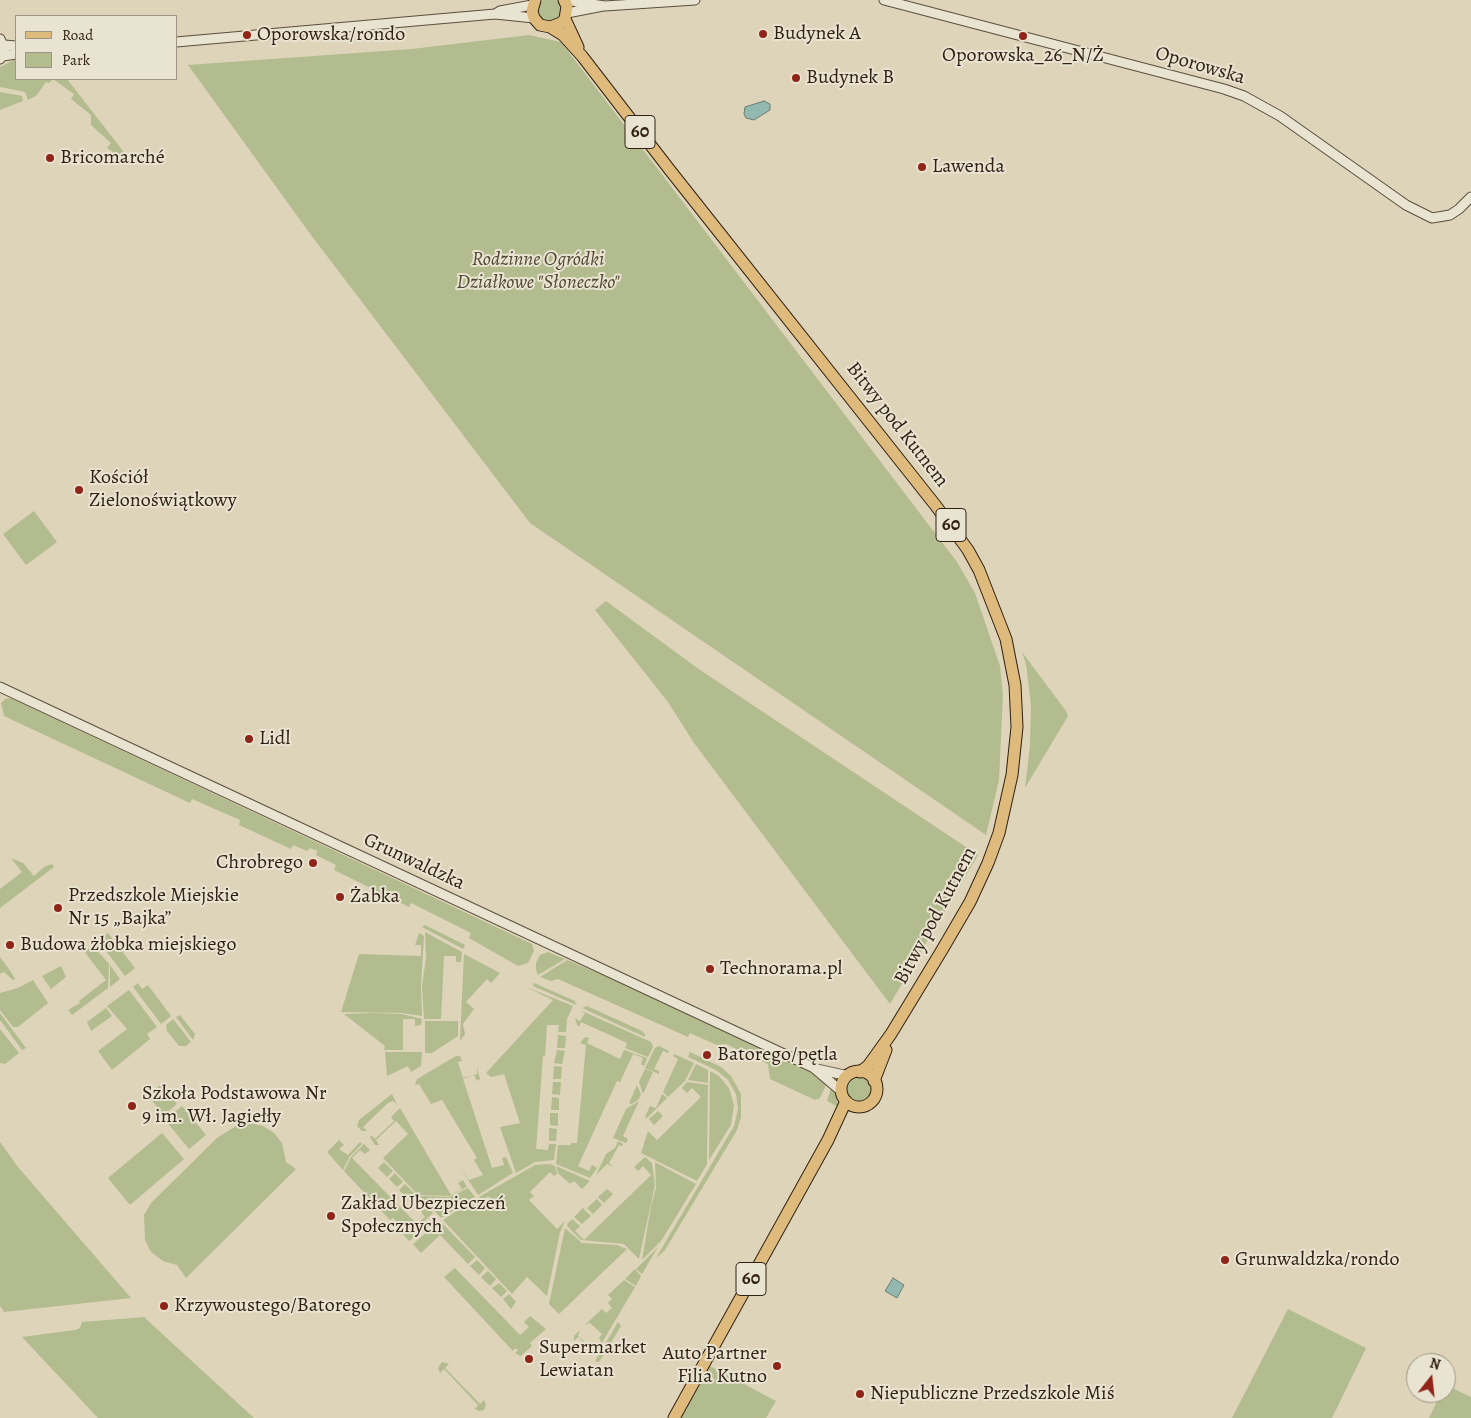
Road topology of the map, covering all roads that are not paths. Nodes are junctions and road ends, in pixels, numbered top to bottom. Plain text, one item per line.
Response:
1 (565, 0) edge
2 (695, 0) edge
3 (884, 0) edge
4 (534, 2) edge
5 (605, 6) junction
6 (494, 14) junction
7 (566, 16) junction
8 (534, 18) junction
9 (550, 27) junction
10 (2, 42) edge
11 (178, 42) edge
12 (15, 46) edge
13 (15, 54) edge
14 (582, 56) junction
15 (1, 58) edge
16 (1471, 196) edge
17 (0, 687) edge
18 (891, 1034) junction
19 (814, 1068) junction
20 (855, 1073) junction
21 (874, 1080) junction
22 (844, 1096) junction
23 (861, 1107) junction
24 (828, 1140) junction
25 (674, 1418) edge

1 - 5 street
1 - 7 main road, 60
2 - 5 street
3 - 16 street, Oporowska
4 - 6 street
4 - 8 main road
5 - 7 street
6 - 8 street
6 - 11 street
7 - 9 main road
7 - 14 main road, Bitwy pod Kutnem / 60
8 - 9 main road, 60
9 - 14 main road, Bitwy pod Kutnem / 60
10 - 12 street
10 - 15 street
13 - 15 street
14 - 18 main road, Bitwy pod Kutnem / 60
17 - 19 street, Grunwaldzka
18 - 20 main road, Bitwy pod Kutnem / 60
18 - 21 main road, Bitwy pod Kutnem / 60
19 - 20 street, Grunwaldzka
19 - 22 street, Grunwaldzka
20 - 21 main road
20 - 22 main road, 60
21 - 23 main road, 60
22 - 23 main road
22 - 24 main road, 60
23 - 24 main road, 60
24 - 25 main road, 60

